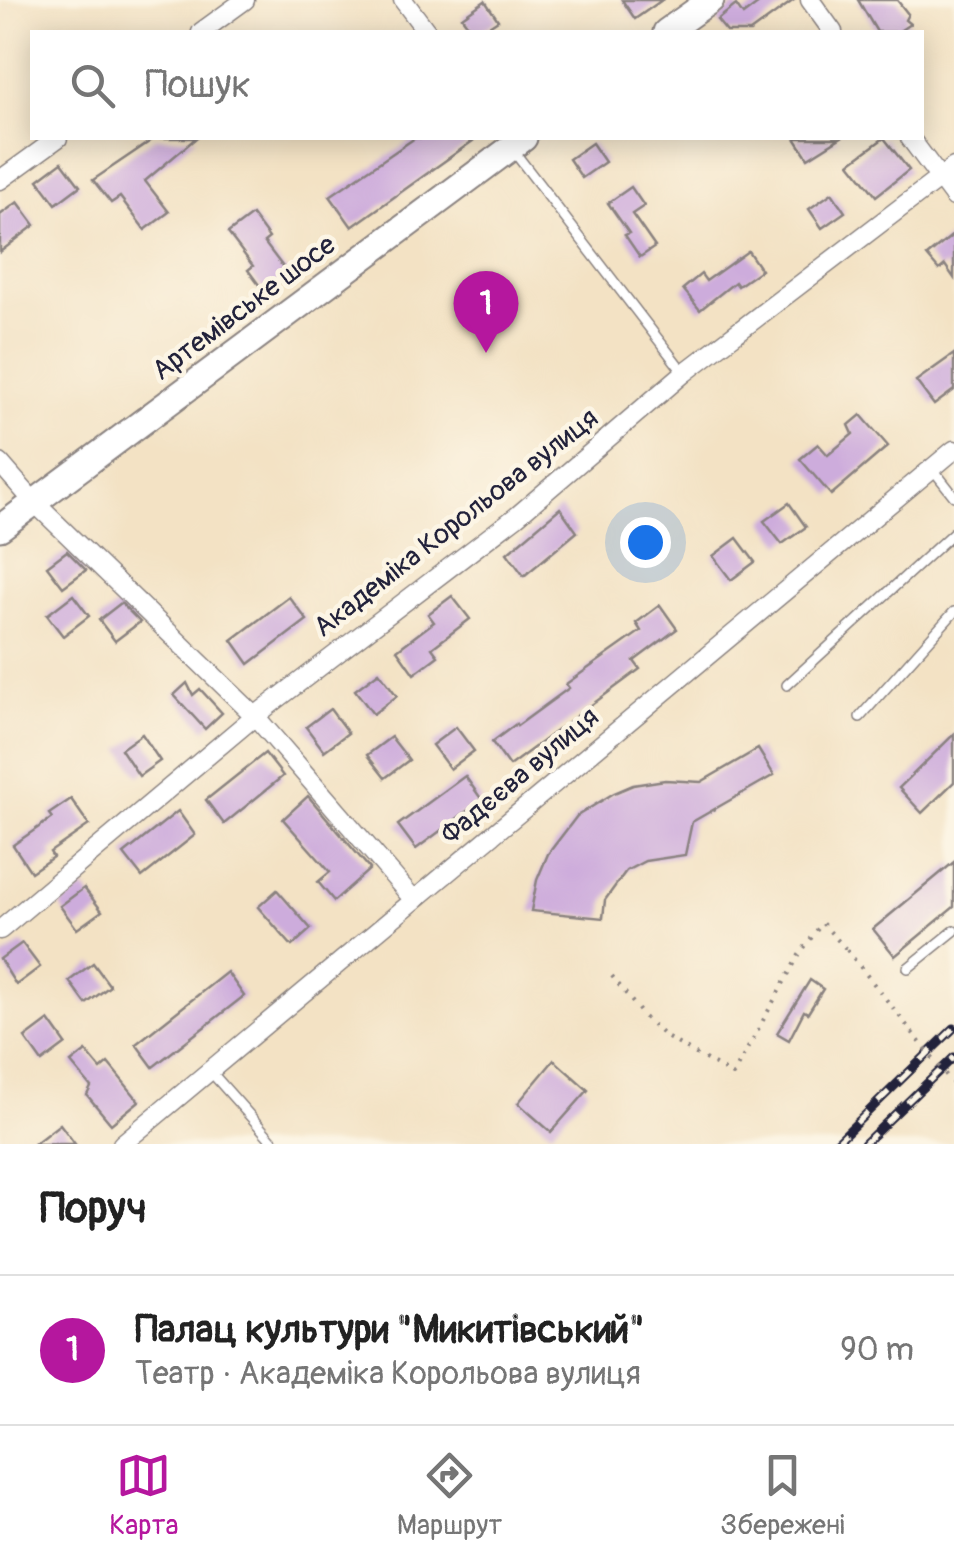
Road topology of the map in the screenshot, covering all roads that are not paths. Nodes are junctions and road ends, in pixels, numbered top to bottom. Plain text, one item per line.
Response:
1 (246, 0) edge
2 (403, 0) edge
3 (711, 0) edge
4 (810, 0) edge
5 (204, 30) edge
6 (425, 30) edge
7 (669, 30) edge
8 (832, 30) edge
9 (55, 140) edge
10 (912, 140) edge
11 (512, 141) edge
12 (946, 173) edge
13 (0, 180) edge
14 (954, 197) edge
15 (684, 373) junction
16 (954, 450) edge
17 (0, 463) edge
18 (932, 468) junction
19 (954, 496) edge
20 (34, 502) junction
21 (0, 528) edge
22 (954, 532) edge
23 (954, 612) edge
24 (787, 684) dead end
25 (254, 716) junction
26 (860, 718) dead end
27 (414, 900) junction
28 (0, 930) edge
29 (954, 931) edge
30 (908, 968) dead end
31 (210, 1071) junction
32 (122, 1144) edge
33 (276, 1144) edge

1 - 5 street
2 - 6 street
3 - 7 main road
4 - 8 street
9 - 13 street
10 - 12 street
11 - 15 lane
11 - 20 main road, Артемівське шосе
12 - 14 street
12 - 15 street, Академіка Корольова вулиця
15 - 25 street, Академіка Корольова вулиця
16 - 18 street, Фадєєва вулиця
17 - 20 street
18 - 19 lane
18 - 27 street, Фадєєва вулиця
20 - 21 main road, Артемівське шосе
20 - 25 street
22 - 24 lane
23 - 26 lane
25 - 27 street
25 - 28 street, Академіка Корольова вулиця
27 - 31 street, Фадєєва вулиця
29 - 30 lane
31 - 32 street, Фадєєва вулиця
31 - 33 lane

